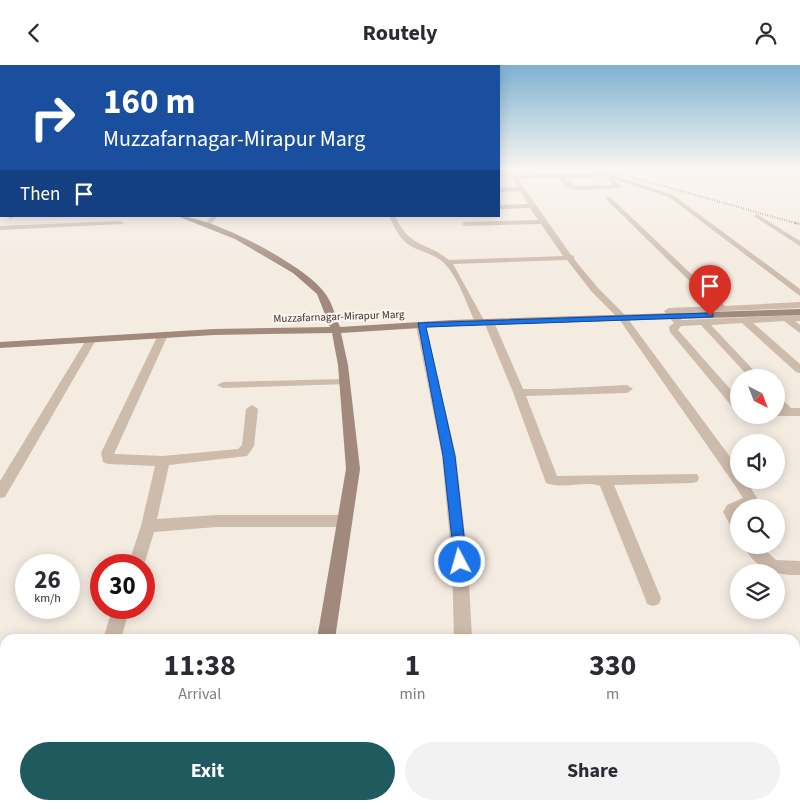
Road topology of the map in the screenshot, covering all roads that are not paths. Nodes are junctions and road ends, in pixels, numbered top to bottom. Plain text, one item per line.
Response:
1 (530, 203) edge
2 (613, 203) edge
3 (681, 203) edge
4 (532, 206) junction
5 (500, 207) edge
6 (183, 217) edge
7 (214, 217) edge
8 (392, 217) edge
9 (757, 217) dead end
10 (543, 222) junction
11 (121, 223) dead end
12 (465, 224) dead end
13 (207, 226) junction
14 (0, 228) edge
15 (800, 243) edge
16 (571, 258) junction
17 (448, 262) junction
18 (800, 293) edge
19 (800, 305) edge
20 (723, 309) junction
21 (800, 312) edge
22 (622, 317) junction
23 (786, 318) junction
24 (800, 318) edge
25 (677, 320) junction
26 (744, 320) junction
27 (484, 322) junction
28 (704, 323) junction
29 (421, 325) junction
30 (336, 330) junction
31 (800, 330) edge
32 (163, 335) junction
33 (91, 340) junction
34 (0, 345) edge
35 (747, 369) edge
36 (800, 370) edge
37 (344, 382) junction
38 (223, 385) dead end
39 (627, 389) dead end
40 (519, 392) junction
41 (730, 396) edge
42 (252, 409) dead end
43 (164, 461) junction
44 (730, 467) edge
45 (692, 478) dead end
46 (601, 480) junction
47 (0, 493) edge
48 (344, 521) junction
49 (148, 526) junction
50 (139, 554) edge
51 (758, 554) edge
52 (800, 567) edge
53 (653, 598) dead end
54 (118, 619) edge
55 (114, 634) edge
56 (327, 634) edge
57 (464, 634) edge

1 - 4 street
2 - 20 street
3 - 18 street
4 - 5 street
4 - 10 street
6 - 13 main road
7 - 13 street
8 - 17 street
9 - 15 street
10 - 12 street
10 - 16 street
11 - 14 street
13 - 30 main road
16 - 17 street
16 - 22 street
17 - 27 street
19 - 20 street
20 - 25 street
21 - 25 main road, Muzzafarnagar-Mirapur Marg
22 - 25 main road, Muzzafarnagar-Mirapur Marg
22 - 27 main road, Muzzafarnagar-Mirapur Marg
22 - 44 street
23 - 24 street
23 - 26 street
23 - 31 street
25 - 28 street
25 - 41 street
26 - 28 street
26 - 36 street
27 - 29 main road, Muzzafarnagar-Mirapur Marg
27 - 40 street
28 - 35 street
29 - 30 main road, Muzzafarnagar-Mirapur Marg
29 - 57 street
30 - 32 main road, Muzzafarnagar-Mirapur Marg
30 - 37 main road
32 - 33 main road, Muzzafarnagar-Mirapur Marg
32 - 43 street
33 - 34 main road, Muzzafarnagar-Mirapur Marg
33 - 47 street
37 - 38 street
37 - 48 main road
39 - 40 street
40 - 46 street
42 - 43 street
43 - 49 street
45 - 46 street
46 - 53 street
48 - 49 street
48 - 56 main road
49 - 50 street
51 - 52 street
54 - 55 street

